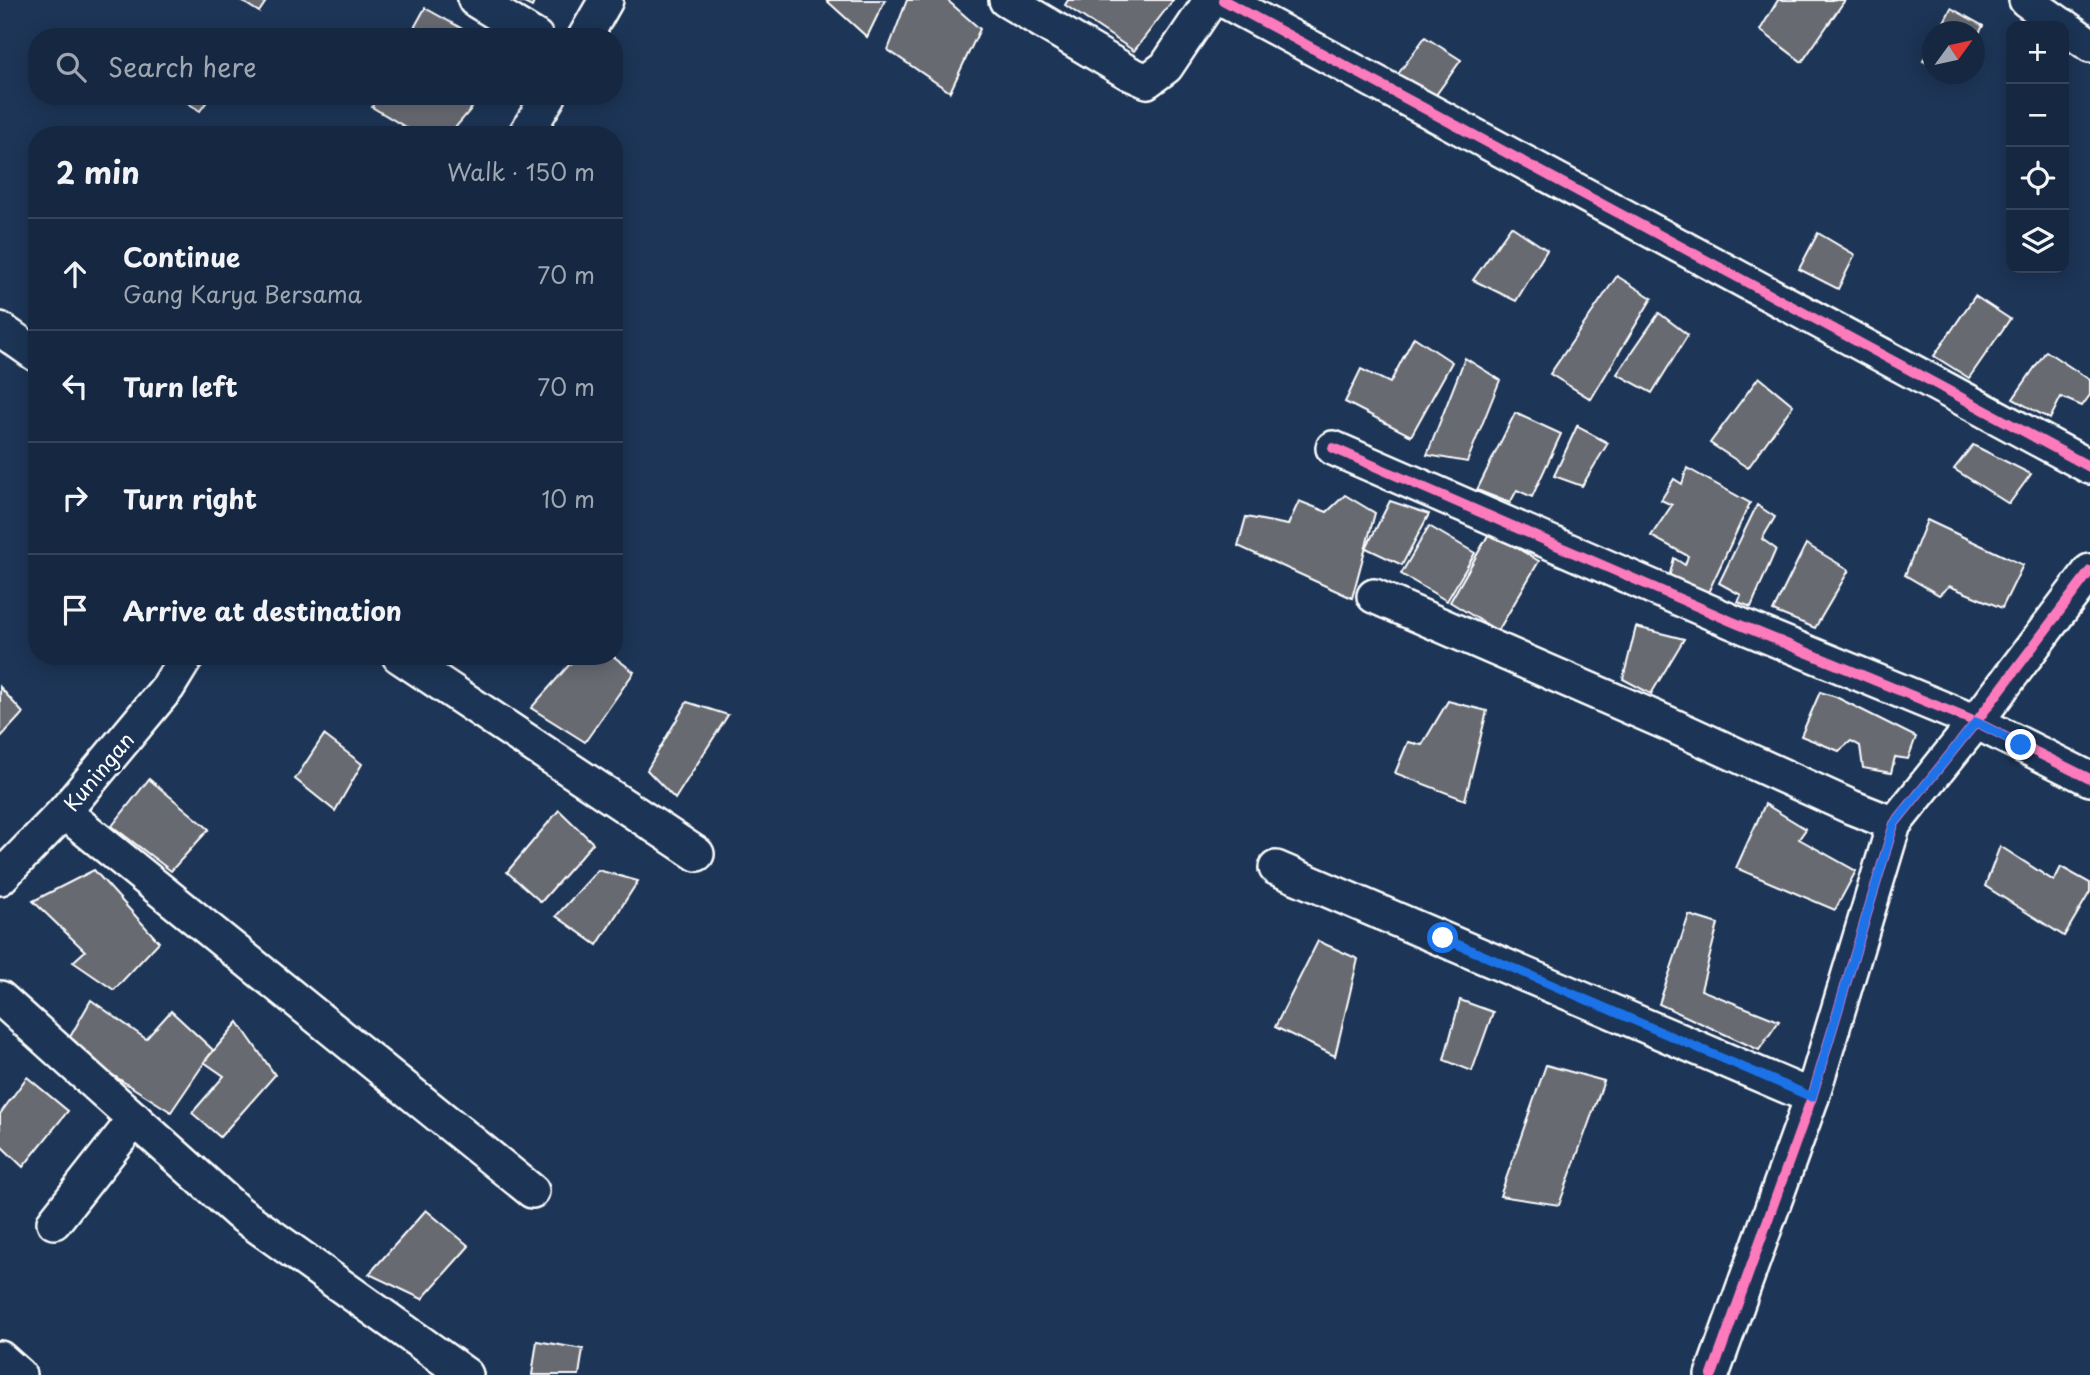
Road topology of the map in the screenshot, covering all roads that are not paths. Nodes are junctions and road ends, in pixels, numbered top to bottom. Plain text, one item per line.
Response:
1 (475, 0) edge
2 (606, 0) edge
3 (1006, 0) edge
4 (1211, 0) edge
5 (1223, 0) edge
6 (2026, 0) edge
7 (2057, 21) edge
8 (521, 28) edge
9 (590, 28) edge
10 (2069, 30) edge
11 (2090, 45) edge
12 (543, 105) edge
13 (531, 126) edge
14 (0, 330) edge
15 (28, 349) edge
16 (1333, 447) dead end
17 (2090, 467) edge
18 (2090, 571) edge
19 (1374, 597) dead end
20 (181, 665) edge
21 (413, 665) edge
22 (1976, 722) junction
23 (2090, 779) edge
24 (64, 812) junction
25 (1894, 824) junction
26 (697, 853) dead end
27 (1276, 868) dead end
28 (0, 878) edge
29 (0, 998) edge
30 (1812, 1097) junction
31 (135, 1119) junction
32 (532, 1191) dead end
33 (54, 1223) dead end
34 (0, 1358) edge
35 (19, 1375) edge
36 (466, 1375) edge
37 (1712, 1375) edge

1 - 8 street
2 - 9 street
3 - 4 street
5 - 17 street
6 - 7 street
10 - 11 street
12 - 13 street
14 - 15 street
16 - 22 street
18 - 22 street
19 - 25 street
20 - 24 street, Kuningan
21 - 26 street
22 - 23 street
22 - 25 street
24 - 28 street, Kuningan
24 - 32 street
25 - 30 street
27 - 30 street
29 - 31 street
30 - 37 street
31 - 33 street
31 - 36 street
34 - 35 street

